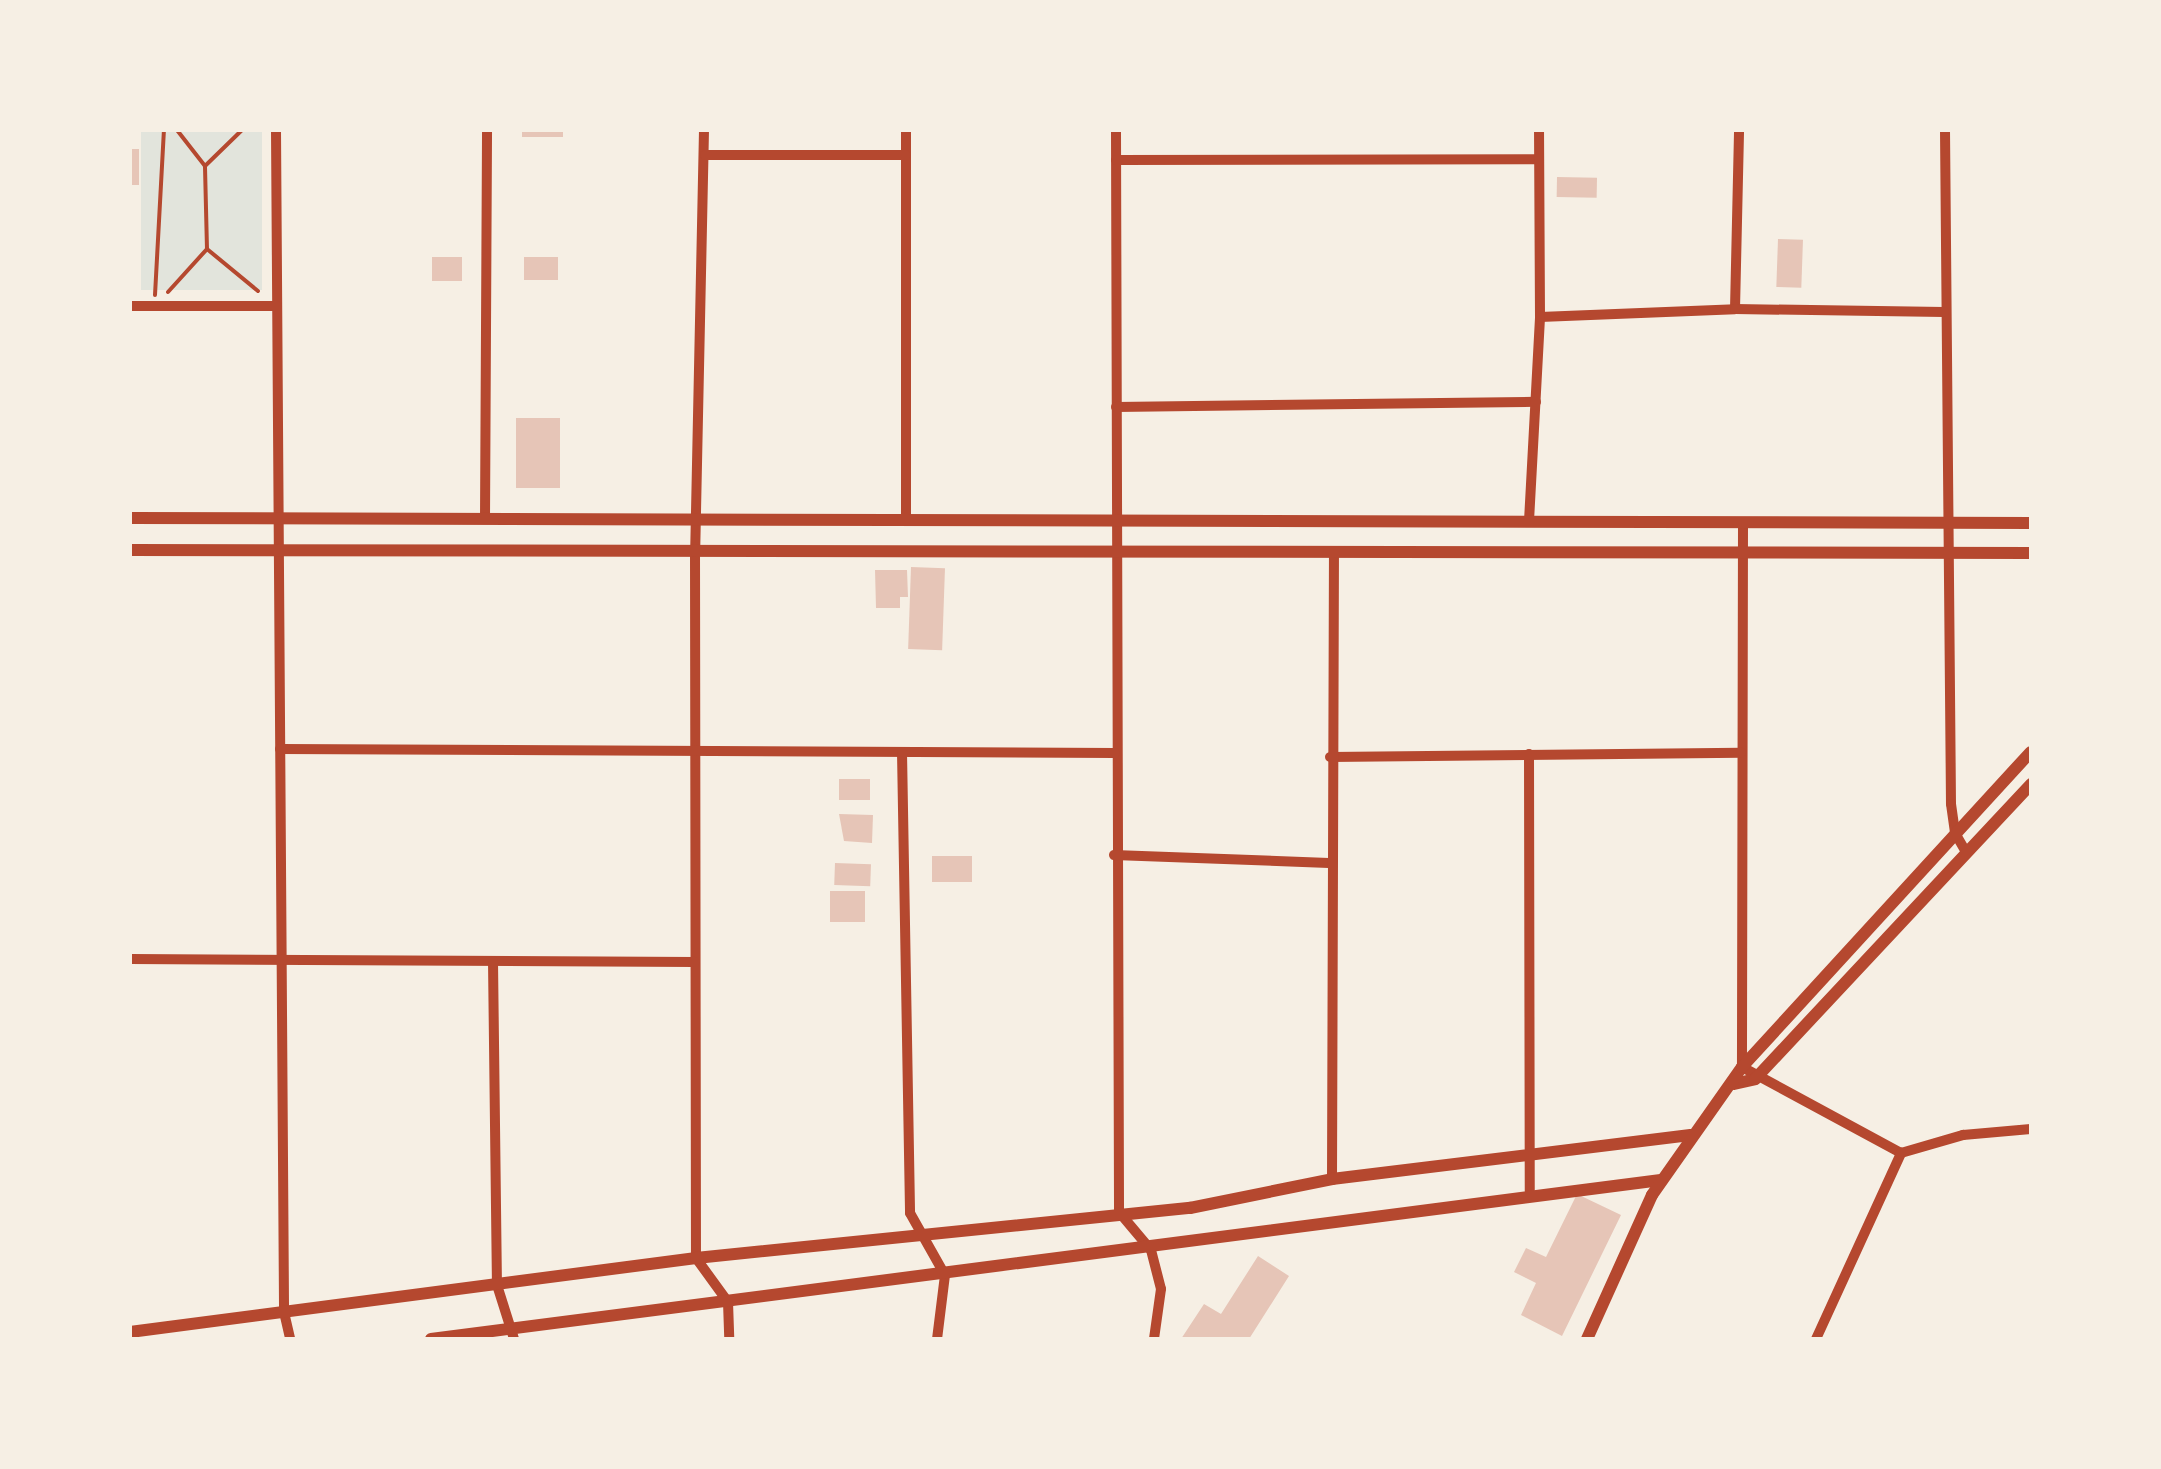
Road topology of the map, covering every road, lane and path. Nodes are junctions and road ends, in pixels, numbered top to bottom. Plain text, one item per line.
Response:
1 (164, 130) edge
2 (177, 130) edge
3 (242, 130) edge
4 (276, 130) edge
5 (487, 130) edge
6 (704, 130) edge
7 (906, 130) edge
8 (1116, 130) edge
9 (1539, 130) edge
10 (1738, 130) edge
11 (1944, 130) edge
12 (705, 155) junction
13 (906, 155) junction
14 (1539, 159) junction
15 (1116, 160) junction
16 (205, 166) junction
17 (208, 250) junction
18 (130, 306) edge
19 (154, 306) junction
20 (277, 306) junction
21 (1735, 309) junction
22 (1944, 312) junction
23 (1540, 317) junction
24 (1536, 402) junction
25 (1116, 407) junction
26 (130, 518) edge
27 (280, 518) junction
28 (485, 519) junction
29 (696, 519) junction
30 (906, 520) junction
31 (1116, 520) junction
32 (1529, 521) junction
33 (1946, 522) junction
34 (2031, 523) edge
35 (1743, 524) junction
36 (130, 550) edge
37 (279, 550) junction
38 (695, 551) junction
39 (1115, 552) junction
40 (1334, 552) junction
41 (2031, 552) edge
42 (1945, 553) junction
43 (1741, 556) junction
44 (280, 748) junction
45 (695, 751) junction
46 (902, 752) junction
47 (2031, 752) edge
48 (1115, 753) junction
49 (1741, 753) junction
50 (1529, 754) junction
51 (1330, 758) junction
52 (2031, 784) edge
53 (1954, 833) junction
54 (1966, 852) junction
55 (1114, 854) junction
56 (1329, 863) junction
57 (130, 959) edge
58 (282, 960) junction
59 (493, 961) junction
60 (695, 962) junction
61 (1742, 1067) junction
62 (1754, 1079) junction
63 (1734, 1084) junction
64 (2031, 1129) edge
65 (1690, 1135) junction
66 (1528, 1152) junction
67 (1901, 1153) junction
68 (1332, 1180) junction
69 (1661, 1180) junction
70 (1530, 1194) junction
71 (1119, 1212) junction
72 (920, 1236) junction
73 (1151, 1250) junction
74 (696, 1258) junction
75 (945, 1275) junction
76 (498, 1284) junction
77 (728, 1302) junction
78 (284, 1312) junction
79 (130, 1332) edge
80 (515, 1334) edge
81 (290, 1339) edge
82 (431, 1339) edge
83 (729, 1339) edge
84 (937, 1339) edge
85 (1154, 1339) edge
86 (1587, 1339) edge
87 (1816, 1339) edge

1 - 19 path
2 - 16 path
3 - 16 path
4 - 20 street
5 - 28 street
6 - 12 street
7 - 13 street
8 - 15 street
9 - 14 street
10 - 21 street
11 - 22 street
12 - 13 street
12 - 29 street
13 - 30 street
14 - 15 street
14 - 23 street
15 - 25 street
16 - 17 path
17 - 19 path
17 - 20 path
18 - 19 street
19 - 20 street
20 - 27 street
21 - 22 street
21 - 23 street
22 - 33 street
23 - 24 street
24 - 25 street
24 - 32 street
25 - 31 street
26 - 27 street
27 - 28 street
27 - 37 street
28 - 29 street
29 - 30 street
29 - 38 street
30 - 31 street
31 - 32 street
31 - 39 street
32 - 35 street
33 - 34 street
33 - 35 street
33 - 42 street
35 - 43 street
36 - 37 street
37 - 38 street
37 - 44 street
38 - 39 street
38 - 45 street
39 - 40 street
39 - 48 street
40 - 43 street
40 - 51 street
41 - 42 street
42 - 43 street
42 - 53 street
43 - 49 street
44 - 45 street
44 - 58 street
45 - 46 street
45 - 60 street
46 - 48 street
46 - 72 street
47 - 53 street
48 - 55 street
49 - 50 street
49 - 61 street
50 - 51 street
50 - 66 street
51 - 56 street
52 - 54 street
53 - 54 street
53 - 61 street
54 - 62 street
55 - 56 street
55 - 71 street
56 - 68 street
57 - 58 street
58 - 59 street
58 - 78 street
59 - 60 street
59 - 76 street
60 - 74 street
61 - 62 street
61 - 63 street
62 - 63 street
62 - 67 street
63 - 65 street
64 - 67 street
65 - 66 street
65 - 69 street
66 - 68 street
66 - 70 street
67 - 87 street
68 - 71 street
69 - 70 street
69 - 86 street
70 - 73 street
71 - 72 street
71 - 73 street
72 - 74 street
72 - 75 street
73 - 75 street
73 - 85 street
74 - 76 street
74 - 77 street
75 - 77 street
75 - 84 street
76 - 78 street
76 - 80 street
77 - 80 street
77 - 83 street
78 - 79 street
78 - 81 street
80 - 82 street

